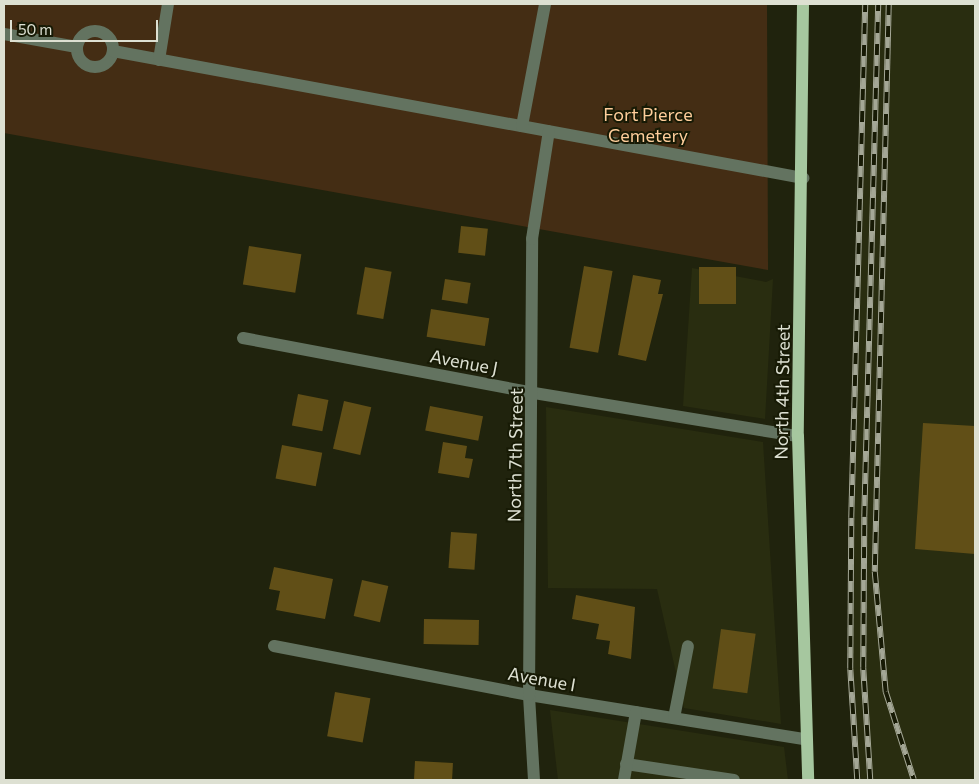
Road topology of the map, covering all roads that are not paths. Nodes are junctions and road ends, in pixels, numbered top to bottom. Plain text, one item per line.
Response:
1 (168, 4) edge
2 (545, 4) edge
3 (803, 4) edge
4 (4, 34) edge
5 (77, 47) junction
6 (113, 51) junction
7 (159, 60) junction
8 (522, 126) junction
9 (549, 131) junction
10 (803, 178) junction
11 (243, 338) dead end
12 (534, 393) junction
13 (798, 436) junction
14 (274, 646) dead end
15 (688, 646) dead end
16 (528, 695) junction
17 (636, 712) junction
18 (674, 718) junction
19 (804, 739) junction
20 (626, 764) junction
21 (534, 780) edge
22 (624, 780) edge
23 (734, 780) edge
24 (808, 780) edge

1 - 7 street
2 - 8 street
3 - 10 main road, North 4th Street
4 - 5 street
5 - 6 street
5 - 6 street
6 - 7 street
7 - 8 street
8 - 9 street
9 - 10 street
9 - 12 street, North 7th Street
10 - 13 main road, North 4th Street
11 - 12 street, Avenue J
12 - 13 street, Avenue J
12 - 16 street, North 7th Street
13 - 19 main road, North 4th Street
14 - 16 street, Avenue I
15 - 18 street
16 - 17 street, Avenue I
16 - 21 street, North 7th Street
17 - 18 street, Avenue I
17 - 20 street
18 - 19 street, Avenue I
19 - 24 main road, North 4th Street
20 - 22 street
20 - 23 street

